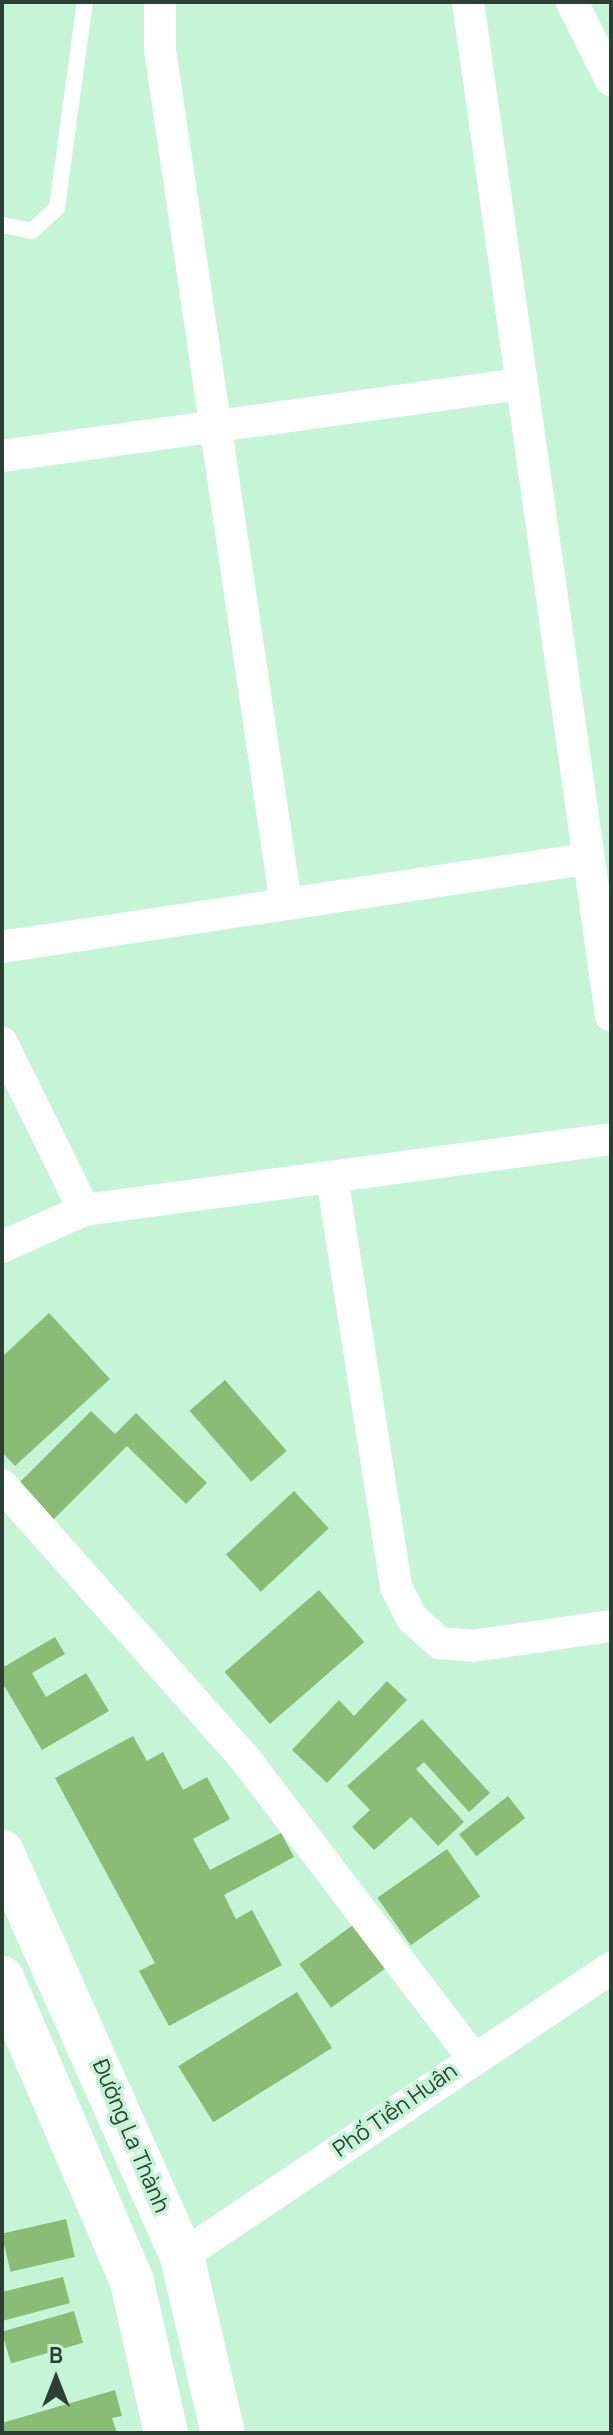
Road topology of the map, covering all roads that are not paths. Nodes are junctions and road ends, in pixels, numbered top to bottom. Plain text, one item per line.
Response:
1 (85, 2) edge
2 (160, 2) edge
3 (468, 2) edge
4 (572, 2) edge
5 (611, 80) edge
6 (2, 225) edge
7 (520, 384) junction
8 (215, 426) junction
9 (2, 456) edge
10 (585, 859) junction
11 (286, 904) junction
12 (2, 947) edge
13 (611, 1016) edge
14 (2, 1043) edge
15 (611, 1139) edge
16 (332, 1177) junction
17 (84, 1210) junction
18 (2, 1247) edge
19 (2, 1485) edge
20 (611, 1626) edge
21 (2, 1852) edge
22 (611, 1968) edge
23 (2, 1978) edge
24 (472, 2057) junction
25 (182, 2256) junction
26 (166, 2433) edge
27 (223, 2433) edge

1 - 6 lane
2 - 8 street
3 - 7 street
4 - 5 street
7 - 8 street
7 - 10 street
8 - 9 street
8 - 11 street
10 - 11 street
10 - 13 street
11 - 12 street
14 - 17 street
15 - 16 street
16 - 17 street
16 - 20 street
17 - 18 street
19 - 24 street
21 - 25 highway, Đường La Thành
22 - 24 street, Phố Tiền Huân
23 - 26 highway
24 - 25 street, Phố Tiền Huân
25 - 27 highway, Đường La Thành

